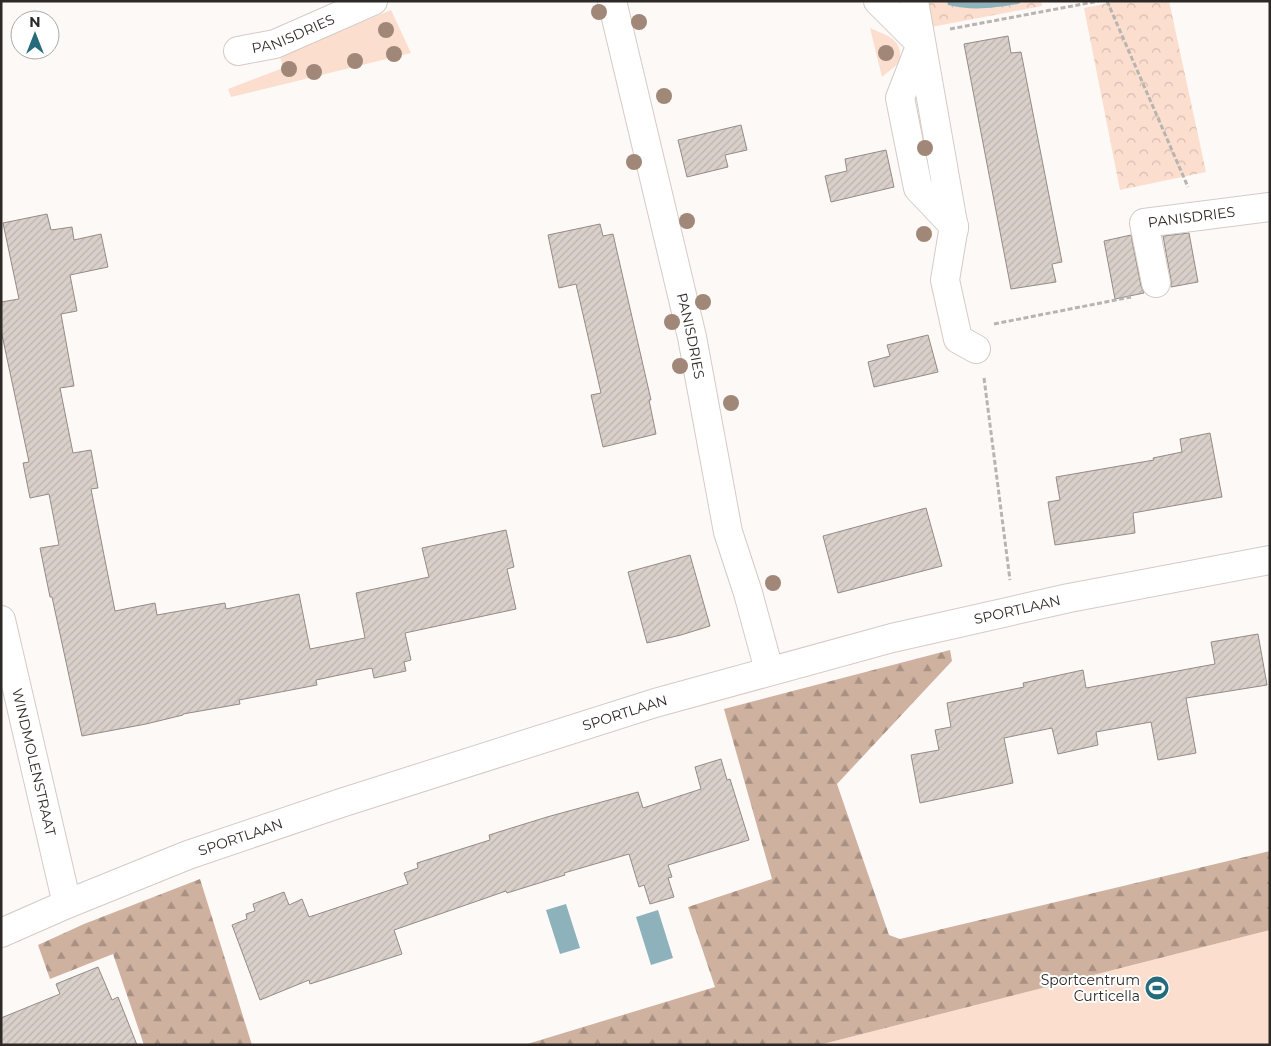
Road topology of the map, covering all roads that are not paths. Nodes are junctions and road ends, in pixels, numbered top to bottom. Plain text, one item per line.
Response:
1 (373, 1) edge
2 (612, 1) edge
3 (878, 1) edge
4 (914, 1) edge
5 (921, 39) junction
6 (238, 51) dead end
7 (1270, 207) edge
8 (1156, 283) road end
9 (974, 338) road end
10 (1270, 560) edge
11 (1, 620) edge
12 (769, 670) junction
13 (67, 904) junction
14 (1, 933) edge

1 - 6 street, PANISDRIES
2 - 12 street, PANISDRIES
3 - 5 street
4 - 5 street
5 - 9 street
7 - 8 street, PANISDRIES
10 - 12 street, SPORTLAAN
11 - 13 street, WINDMOLENSTRAAT
12 - 13 street, SPORTLAAN
13 - 14 street, SPORTLAAN

